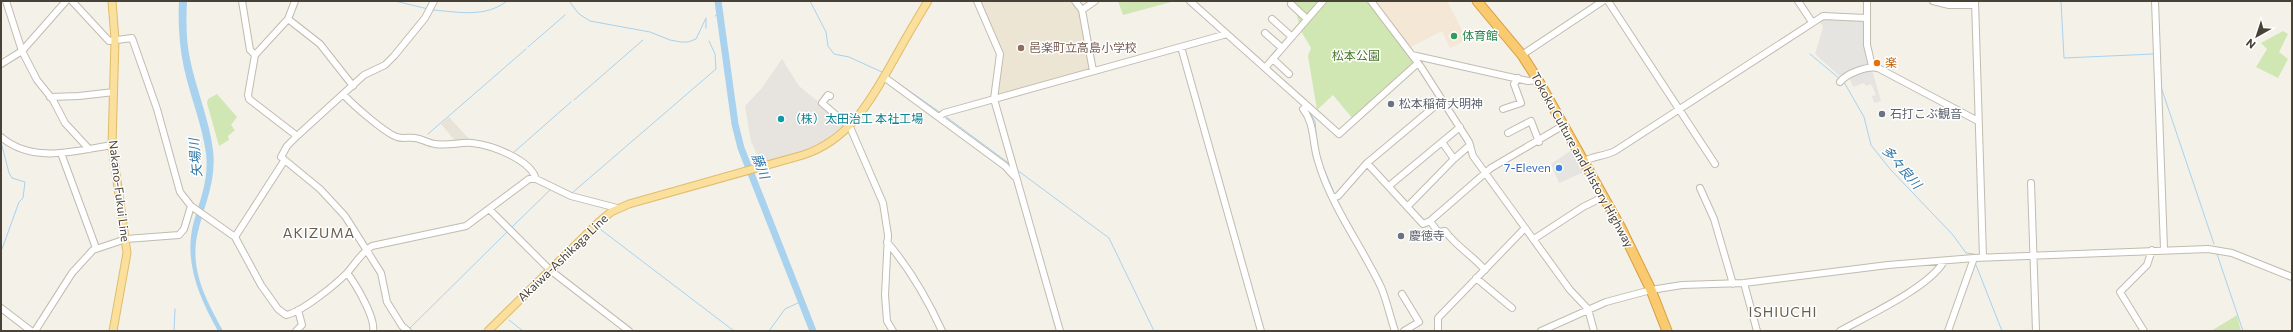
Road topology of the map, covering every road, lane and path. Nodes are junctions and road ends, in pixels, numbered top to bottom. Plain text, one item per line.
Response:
1 (6, 1) edge
2 (66, 1) edge
3 (72, 1) edge
4 (112, 1) edge
5 (242, 1) edge
6 (294, 1) edge
7 (928, 1) edge
8 (977, 1) edge
9 (1075, 1) edge
10 (1095, 1) edge
11 (1190, 1) edge
12 (1322, 1) edge
13 (1371, 1) edge
14 (1477, 1) edge
15 (1603, 1) edge
16 (1608, 1) edge
17 (1798, 1) edge
18 (1867, 1) edge
19 (1933, 1) edge
20 (2155, 1) edge
21 (1975, 3) edge
22 (1292, 4) dead end
23 (432, 7) edge
24 (1082, 10) junction
25 (1866, 18) junction
26 (288, 19) junction
27 (1272, 19) dead end
28 (1307, 19) junction
29 (1812, 22) junction
30 (1265, 33) dead end
31 (1227, 34) junction
32 (1292, 36) junction
33 (115, 40) junction
34 (1181, 47) junction
35 (1282, 48) junction
36 (22, 51) junction
37 (255, 55) junction
38 (1412, 55) junction
39 (1522, 55) junction
40 (1272, 59) junction
41 (1418, 63) junction
42 (1, 64) edge
43 (1872, 66) junction
44 (1265, 68) junction
45 (1093, 71) junction
46 (1289, 74) dead end
47 (885, 75) junction
48 (1518, 78) junction
49 (1538, 80) junction
50 (1840, 82) dead end
51 (353, 86) junction
52 (114, 92) junction
53 (344, 95) junction
54 (830, 96) dead end
55 (50, 97) junction
56 (994, 99) junction
57 (1441, 100) junction
58 (1303, 109) dead end
59 (1503, 109) dead end
60 (1679, 109) junction
61 (939, 117) junction
62 (1978, 121) junction
63 (1564, 125) junction
64 (850, 127) junction
65 (1460, 127) junction
66 (1508, 133) dead end
67 (297, 136) junction
68 (1, 137) edge
69 (1442, 142) junction
70 (1539, 142) junction
71 (112, 145) junction
72 (1470, 145) junction
73 (89, 149) junction
74 (61, 154) junction
75 (1454, 159) junction
76 (284, 161) junction
77 (1584, 161) junction
78 (1367, 163) junction
79 (1715, 164) dead end
80 (1486, 173) junction
81 (1015, 175) junction
82 (536, 179) junction
83 (2031, 183) dead end
84 (1389, 186) junction
85 (1700, 188) dead end
86 (1603, 197) junction
87 (1333, 198) junction
88 (1408, 206) junction
89 (193, 207) junction
90 (617, 208) junction
91 (489, 209) junction
92 (1430, 221) junction
93 (1525, 228) junction
94 (235, 237) junction
95 (126, 239) junction
96 (1534, 240) junction
97 (888, 242) junction
98 (96, 248) junction
99 (2164, 249) junction
100 (367, 250) junction
101 (2152, 250) junction
102 (2033, 255) junction
103 (1974, 258) junction
104 (1983, 258) junction
105 (1944, 261) junction
106 (550, 270) junction
107 (1485, 270) junction
108 (347, 273) junction
109 (2292, 277) edge
110 (1476, 278) junction
111 (1744, 283) junction
112 (1733, 284) junction
113 (1651, 290) junction
114 (1402, 294) dead end
115 (1, 308) edge
116 (1512, 308) dead end
117 (1588, 309) junction
118 (298, 310) junction
119 (25, 329) edge
120 (33, 331) edge
121 (113, 331) edge
122 (296, 331) edge
123 (373, 331) edge
124 (408, 331) edge
125 (488, 331) edge
126 (629, 331) edge
127 (893, 331) edge
128 (942, 331) edge
129 (1060, 331) edge
130 (1261, 331) edge
131 (1395, 331) edge
132 (1404, 331) edge
133 (1438, 331) edge
134 (1541, 331) edge
135 (1594, 331) edge
136 (1667, 331) edge
137 (1757, 331) edge
138 (1840, 331) edge
139 (1948, 331) edge
140 (2036, 331) edge
141 (2144, 331) edge

1 - 36 street
2 - 36 street
3 - 33 street
4 - 33 main road, Nakano-Fukui Line
5 - 37 street
6 - 26 street
7 - 47 main road
8 - 56 street
9 - 24 street
10 - 24 street
11 - 31 street
12 - 28 street
13 - 38 street
14 - 39 highway, Tokoku Culture and History Highway
15 - 39 street
16 - 60 street
17 - 29 street
18 - 25 street
19 - 21 street
20 - 99 street
21 - 62 street
22 - 28 street
23 - 51 street
24 - 45 street
25 - 29 street
25 - 43 street
26 - 37 street
26 - 51 street
27 - 32 street
28 - 32 street
29 - 60 street
30 - 35 street
31 - 34 street
31 - 44 street
32 - 35 street
33 - 52 main road, Nakano-Fukui Line
33 - 89 street
34 - 45 street
34 - 130 street
35 - 40 street
36 - 42 street
36 - 55 street
37 - 67 street
38 - 41 street
38 - 48 street
39 - 49 highway, Tokoku Culture and History Highway
40 - 44 street
40 - 46 street
41 - 44 street
41 - 57 street
43 - 50 street
43 - 62 street
45 - 56 street
47 - 61 street
47 - 64 main road
48 - 49 street
48 - 59 street
49 - 63 highway, Tokoku Culture and History Highway
51 - 53 street
52 - 55 street
52 - 71 main road, Nakano-Fukui Line
53 - 67 street
53 - 82 street
54 - 64 street
55 - 73 street
56 - 61 street
56 - 81 street
57 - 65 street
57 - 78 street
58 - 87 street
60 - 77 street
60 - 79 street
61 - 81 street
62 - 104 street
63 - 70 street
63 - 77 highway, Tokoku Culture and History Highway
64 - 90 main road, Akaiwa-Ashikaga Line
64 - 97 street
65 - 69 street
65 - 72 street
66 - 70 street
67 - 76 street
68 - 74 street
69 - 75 street
69 - 84 street
70 - 80 street
71 - 73 street
71 - 95 main road, Nakano-Fukui Line
72 - 75 street
72 - 80 street
73 - 74 street
74 - 98 street
75 - 88 street
76 - 94 street
76 - 100 street
77 - 86 highway, Tokoku Culture and History Highway
78 - 84 street
78 - 87 street
80 - 92 street
80 - 93 street
81 - 129 street
82 - 90 street
82 - 91 street
83 - 102 street
84 - 88 street
85 - 112 street
86 - 96 street
86 - 113 highway, Tokoku Culture and History Highway
87 - 131 street
88 - 92 street
89 - 94 street
89 - 95 street
90 - 106 main road, Akaiwa-Ashikaga Line
91 - 100 street
91 - 106 street
92 - 107 street
93 - 96 street
93 - 107 street
94 - 118 street
95 - 98 street
95 - 121 main road, Nakano-Fukui Line
96 - 117 street
97 - 127 street
97 - 128 street
98 - 120 street
99 - 101 street
99 - 109 street
100 - 108 street
100 - 124 street
101 - 102 street
101 - 141 street
102 - 104 street
102 - 140 street
103 - 104 street
103 - 105 street
103 - 139 street
105 - 111 street
105 - 138 street
106 - 125 main road, Akaiwa-Ashikaga Line
106 - 126 street
107 - 110 street
108 - 118 street
108 - 123 street
110 - 116 street
110 - 133 street
111 - 112 street
111 - 137 street
112 - 113 street
113 - 117 street
113 - 136 highway, Tokoku Culture and History Highway
114 - 132 street
115 - 119 street
117 - 134 street
117 - 135 street
118 - 122 street
119 - 120 street

